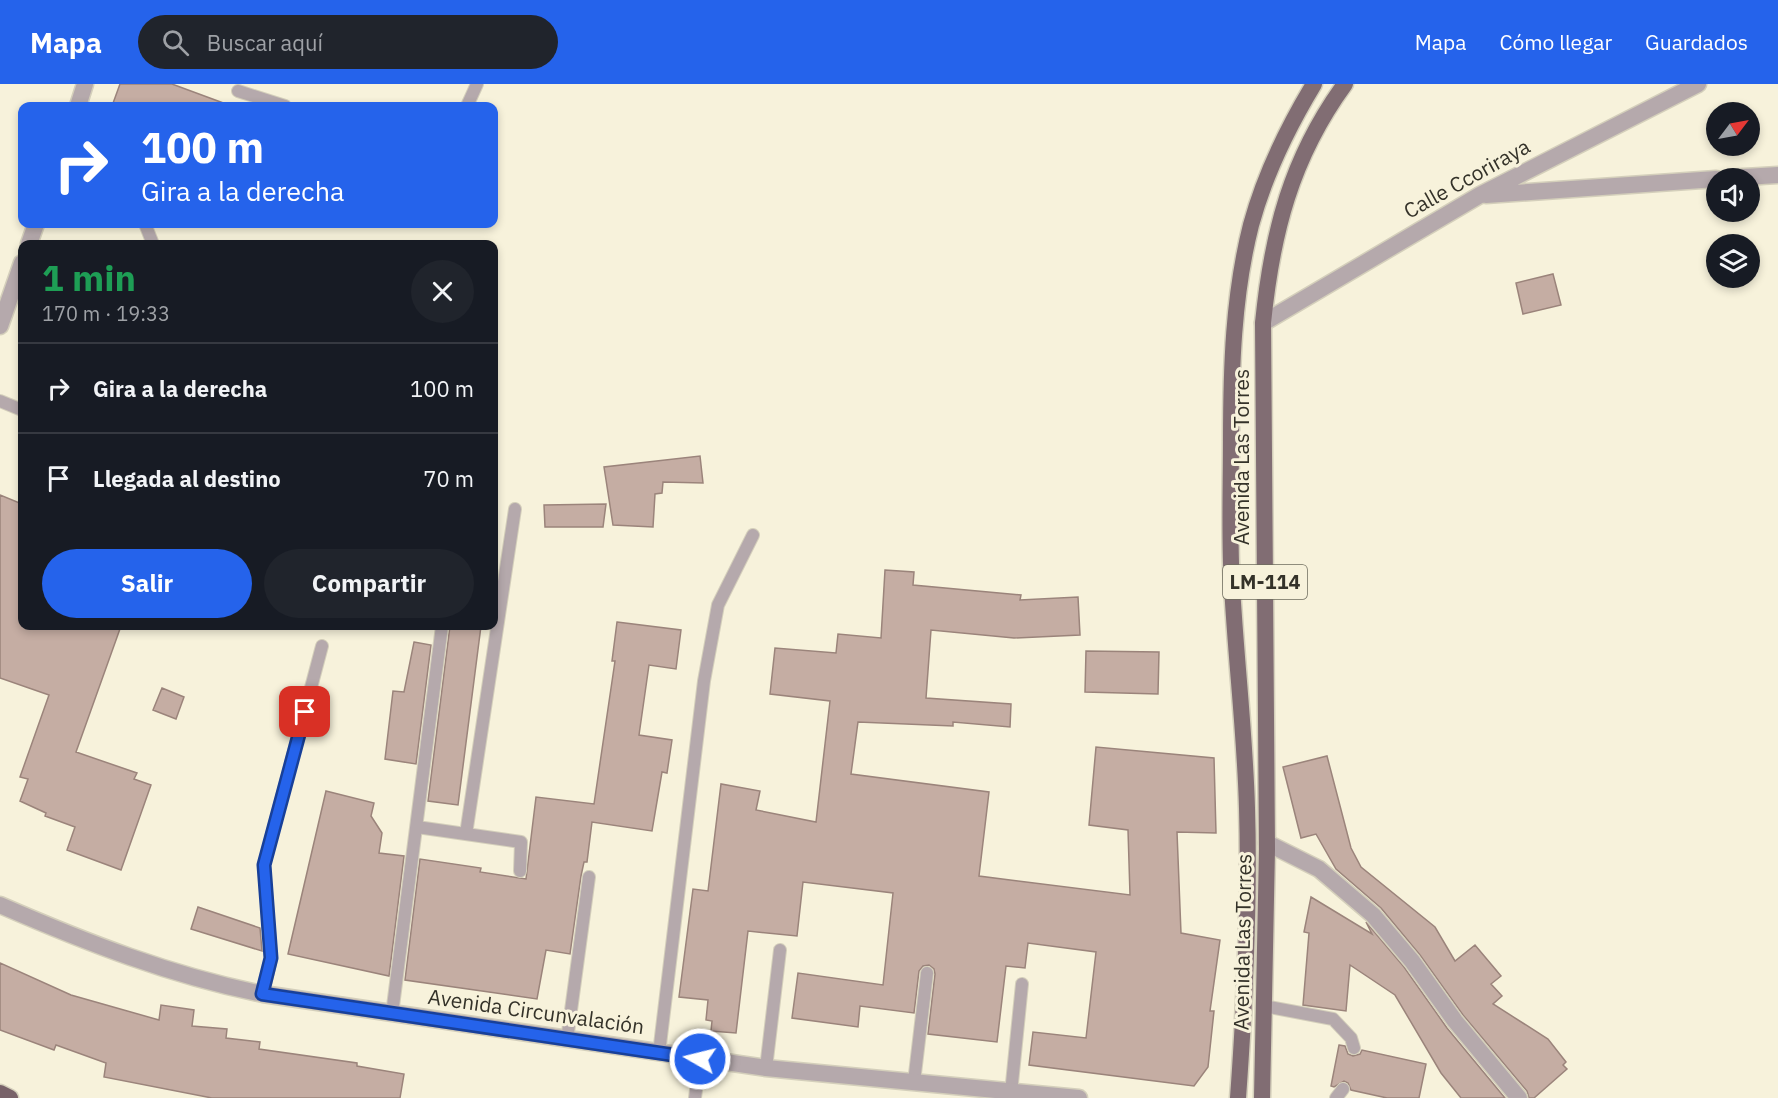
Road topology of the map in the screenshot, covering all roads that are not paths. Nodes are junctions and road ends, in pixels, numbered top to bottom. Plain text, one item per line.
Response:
1 (85, 84) edge
2 (477, 84) edge
3 (1314, 84) edge
4 (1345, 84) edge
5 (1698, 84) edge
6 (238, 91) dead end
7 (79, 102) edge
8 (272, 102) edge
9 (469, 102) edge
10 (1778, 175) edge
11 (1760, 176) edge
12 (1706, 180) edge
13 (1480, 195) junction
14 (18, 274) edge
15 (1263, 323) junction
16 (0, 326) edge
17 (0, 401) edge
18 (18, 408) edge
19 (515, 509) dead end
20 (753, 535) dead end
21 (498, 622) edge
22 (442, 630) edge
23 (497, 630) edge
24 (322, 646) dead end
25 (417, 827) junction
26 (466, 834) junction
27 (1267, 843) junction
28 (520, 870) dead end
29 (589, 877) dead end
30 (0, 905) edge
31 (780, 950) dead end
32 (927, 973) dead end
33 (1022, 984) dead end
34 (262, 994) junction
35 (1264, 1006) junction
36 (392, 1014) junction
37 (567, 1040) junction
38 (1354, 1048) dead end
39 (658, 1053) junction
40 (700, 1059) junction
41 (766, 1068) junction
42 (914, 1082) junction
43 (0, 1093) edge
44 (1011, 1093) junction
45 (10, 1098) edge
46 (695, 1098) edge
47 (1079, 1098) edge
48 (1238, 1098) edge
49 (1262, 1098) edge
50 (1519, 1098) edge

1 - 7 street
2 - 9 lane
3 - 48 main road, Avenida Las Torres / LM-114
4 - 15 main road, Avenida Las Torres / LM-114
5 - 13 street, Calle Ccoriraya
6 - 8 lane
10 - 11 street
12 - 13 street
13 - 15 street, Calle Ccoriraya
14 - 16 street
15 - 27 main road, Avenida Las Torres / LM-114
17 - 18 lane
19 - 21 lane
20 - 39 lane
22 - 25 lane
23 - 26 lane
24 - 34 lane
25 - 26 lane
25 - 36 lane
26 - 28 lane
27 - 35 main road, Avenida Las Torres / LM-114
27 - 50 street
29 - 37 lane
30 - 34 street, Avenida Circunvalación
31 - 41 lane
32 - 42 lane
33 - 44 lane
34 - 36 street, Avenida Circunvalación
35 - 38 lane
35 - 49 main road, Avenida Las Torres / LM-114
36 - 37 street, Avenida Circunvalación
37 - 39 street, Avenida Circunvalación
39 - 40 street, Avenida Circunvalación
40 - 41 street, Avenida Circunvalación
40 - 46 lane
41 - 42 street, Avenida Circunvalación
42 - 44 street, Avenida Circunvalación
43 - 45 highway
44 - 47 street, Avenida Circunvalación

